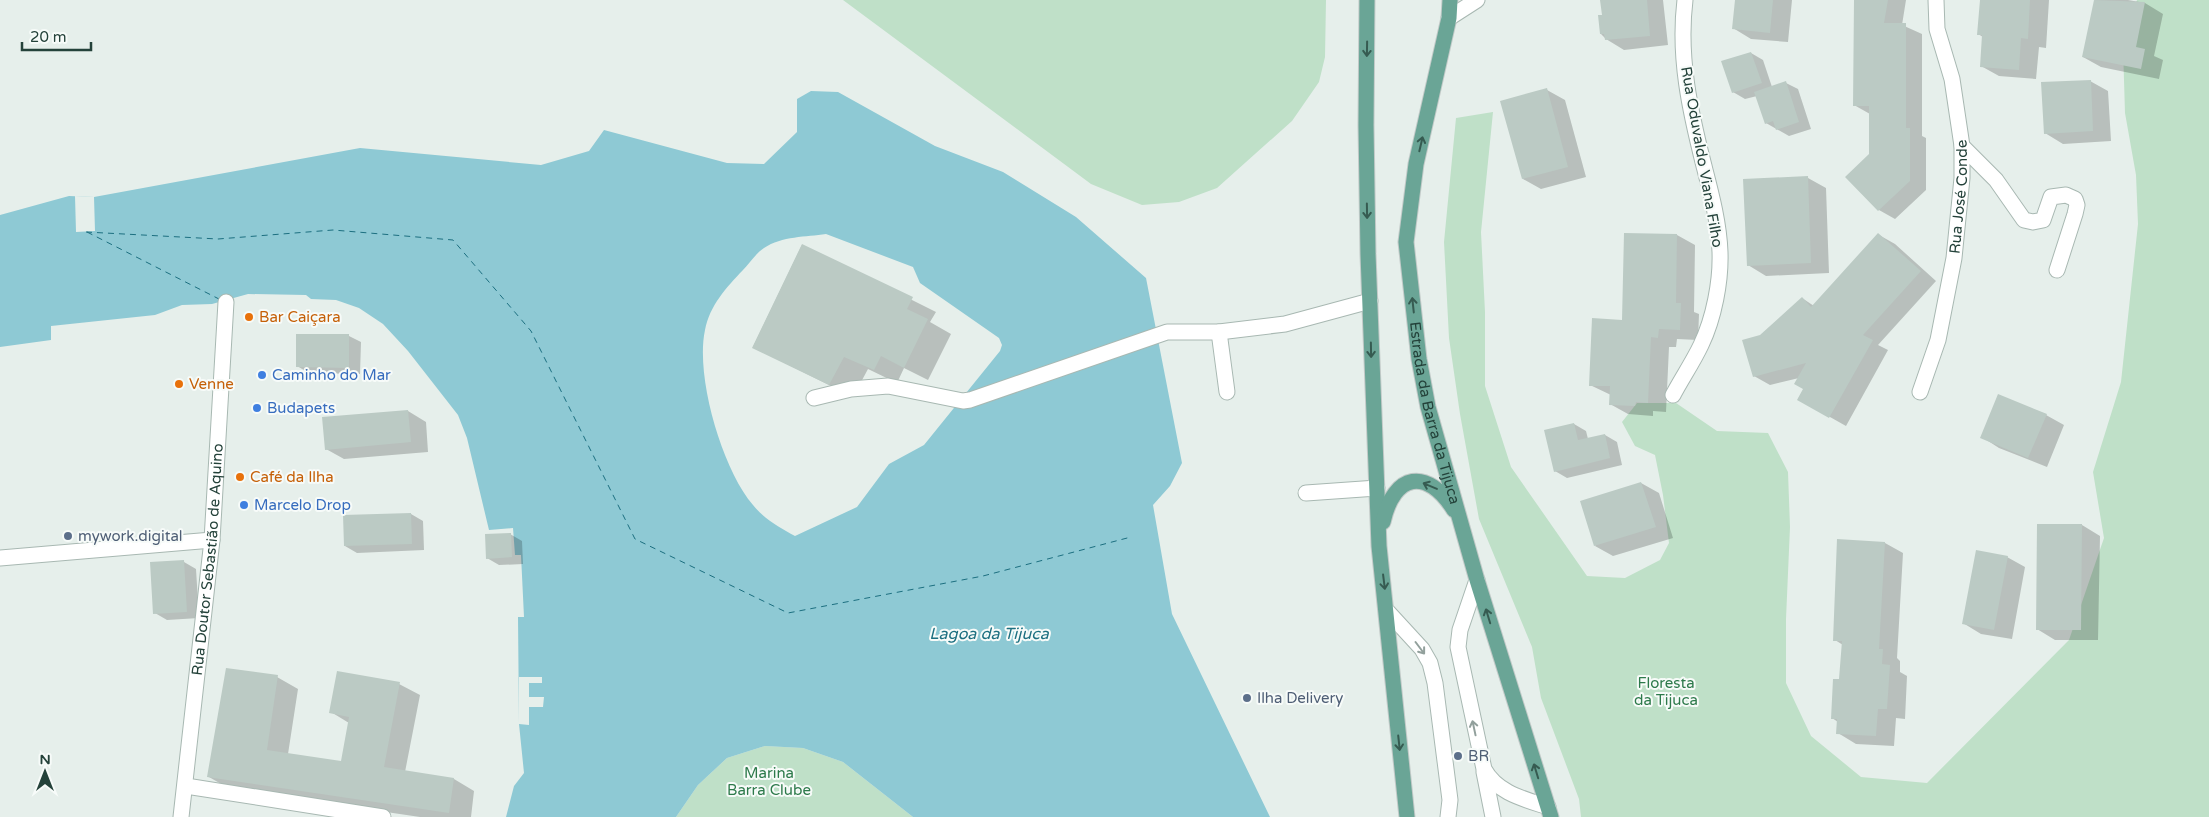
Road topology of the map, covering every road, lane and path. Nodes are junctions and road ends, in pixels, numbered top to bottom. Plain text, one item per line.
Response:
1 (1368, 0) edge
2 (1450, 0) edge
3 (1477, 0) edge
4 (1685, 0) edge
5 (1936, 0) edge
6 (1449, 18) junction
7 (1962, 146) junction
8 (2057, 270) dead end
9 (1370, 301) junction
10 (226, 302) dead end
11 (1219, 332) junction
12 (1227, 392) dead end
13 (1920, 392) dead end
14 (1673, 395) dead end
15 (814, 398) dead end
16 (1377, 488) junction
17 (1306, 493) dead end
18 (1461, 522) junction
19 (212, 540) junction
20 (1379, 546) junction
21 (0, 558) edge
22 (1476, 580) junction
23 (1388, 612) junction
24 (1484, 769) junction
25 (186, 786) junction
26 (1550, 812) edge
27 (181, 817) edge
28 (383, 817) edge
29 (1407, 817) edge
30 (1448, 817) edge
31 (1493, 817) edge

1 -> 9 main road
2 - 6 main road, Estrada da Barra da Tijuca
3 - 6 street
4 - 14 street, Rua Oduvaldo Viana Filho
5 - 7 street, Rua José Conde
18 -> 6 main road, Estrada da Barra da Tijuca
7 - 8 street
7 - 13 street, Rua José Conde
9 - 11 street
9 -> 16 main road
10 - 19 street, Rua Doutor Sebastião de Aquino
11 - 12 street
11 - 15 street
16 - 17 street
16 - 20 main road
18 -> 20 main road
18 - 22 main road, Estrada da Barra da Tijuca
19 - 21 street
19 - 25 street, Rua Doutor Sebastião de Aquino
20 -> 23 main road
24 -> 22 street
26 -> 22 main road, Estrada da Barra da Tijuca
23 -> 29 main road
23 -> 30 street
24 - 26 street
24 - 31 street
25 - 27 street, Rua Doutor Sebastião de Aquino
25 - 28 street

